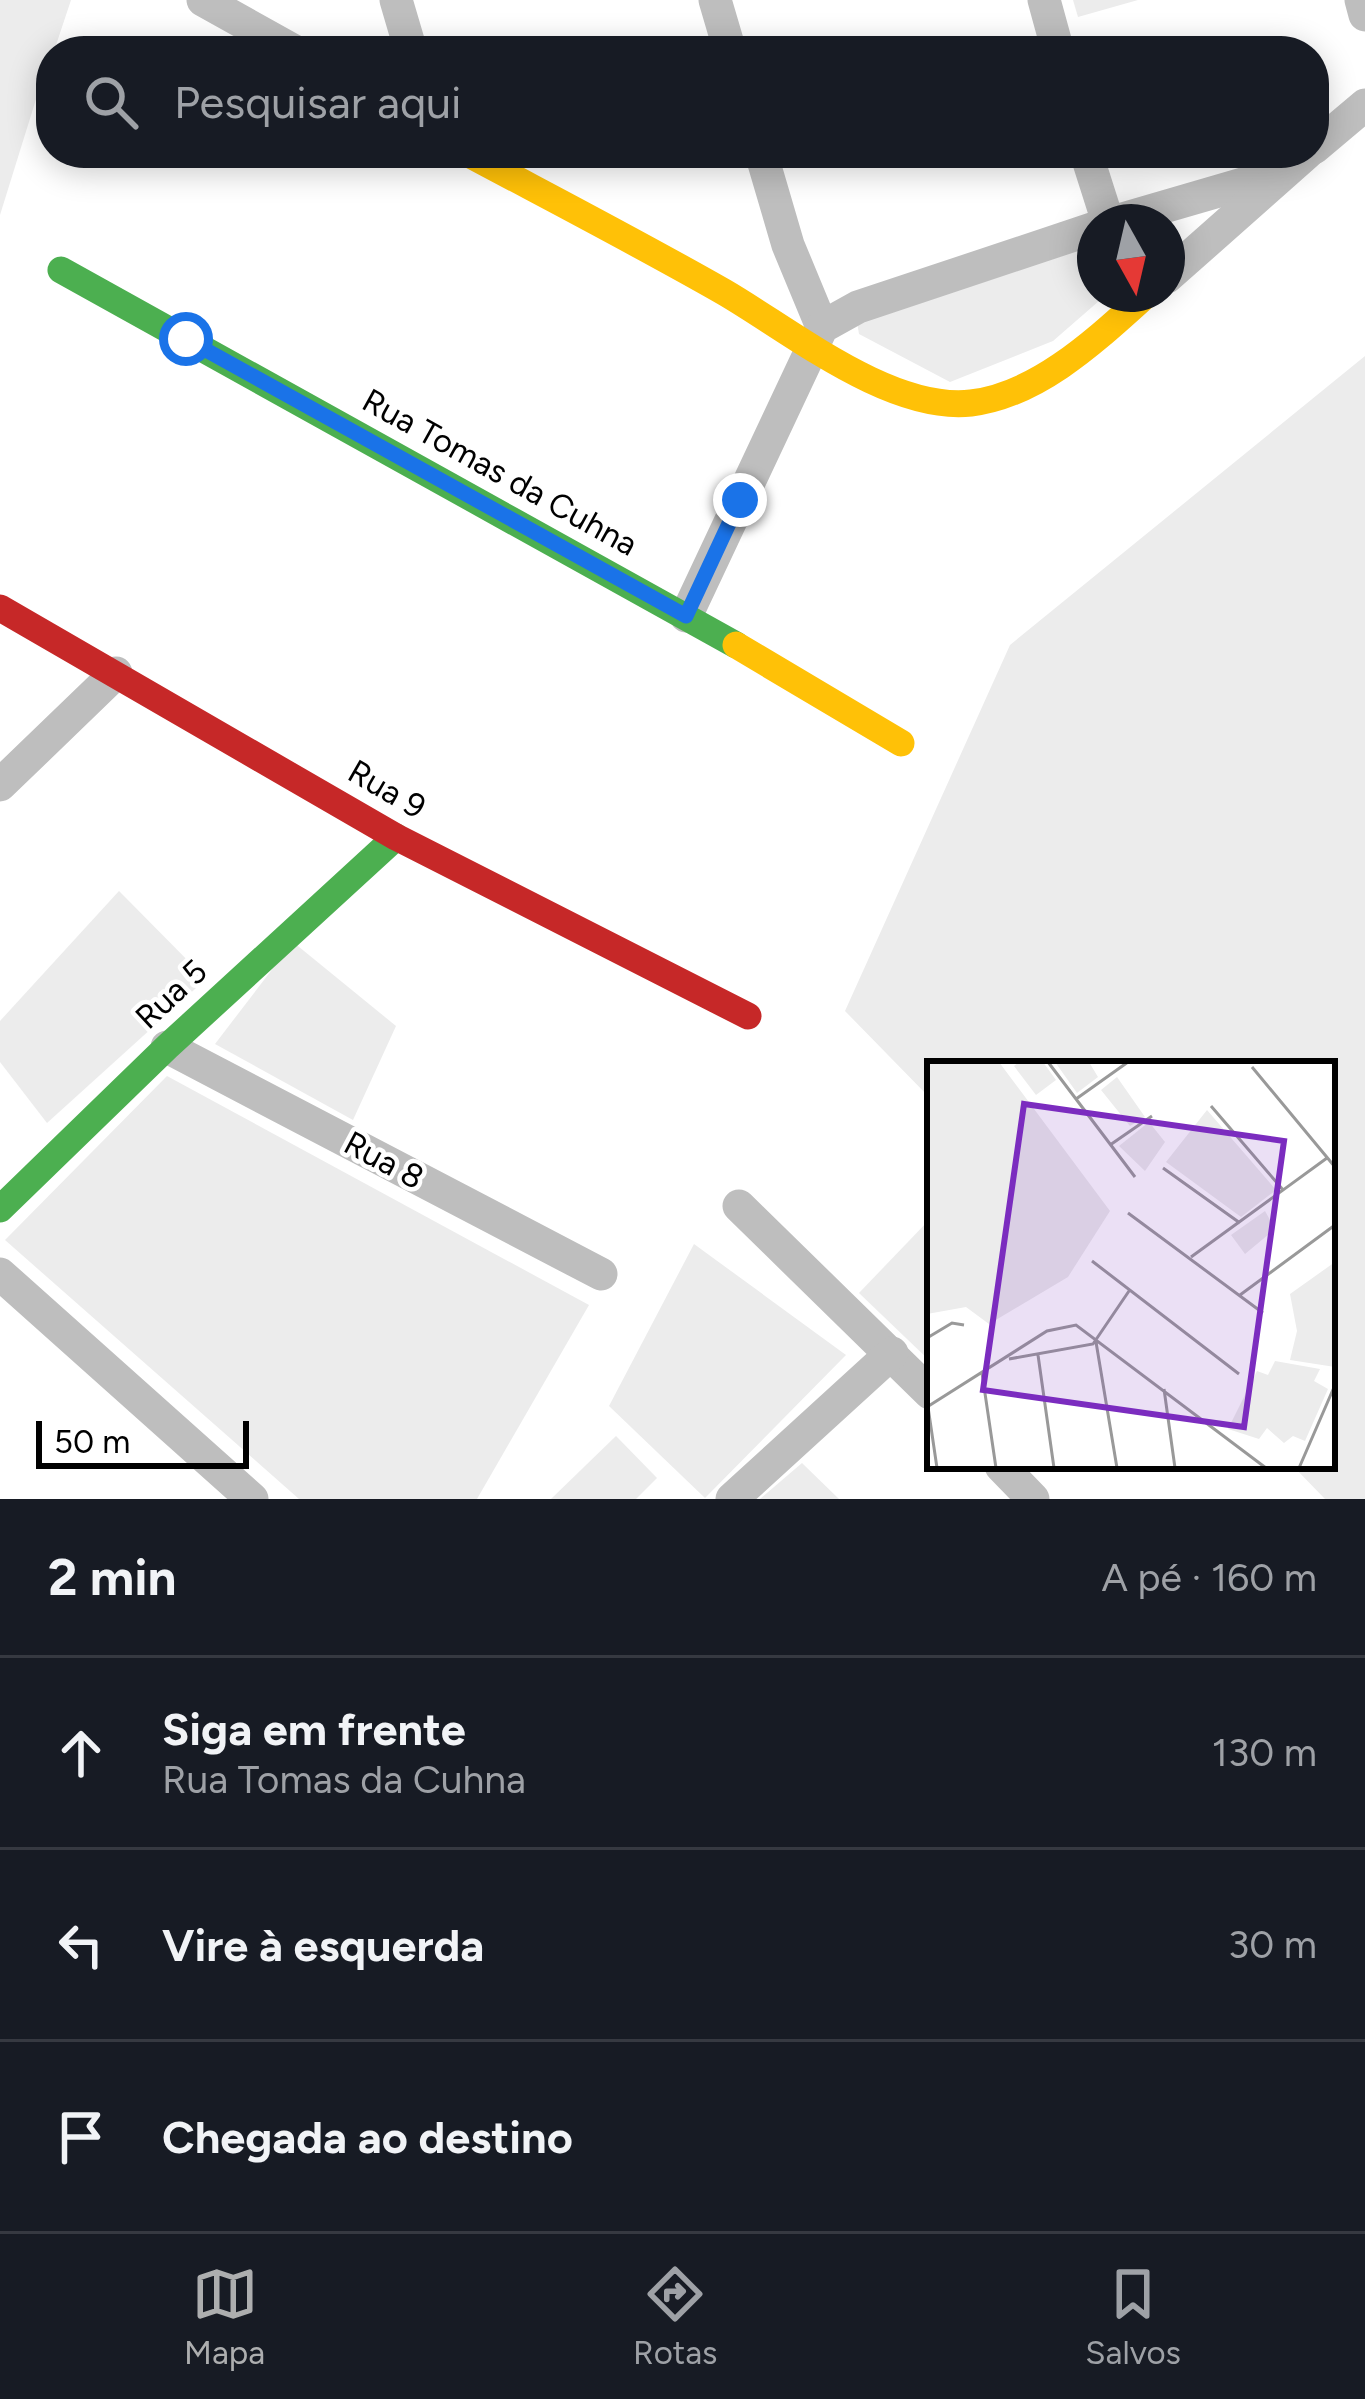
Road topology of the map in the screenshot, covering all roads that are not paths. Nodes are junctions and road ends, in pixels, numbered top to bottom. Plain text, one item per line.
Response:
1 (203, 0) edge
2 (396, 0) edge
3 (715, 0) edge
4 (1044, 0) edge
5 (1360, 0) edge
6 (1365, 15) edge
7 (267, 36) edge
8 (407, 36) edge
9 (726, 36) edge
10 (1054, 36) edge
11 (1365, 106) edge
12 (1329, 136) edge
13 (495, 168) edge
14 (765, 168) edge
15 (1091, 168) edge
16 (1272, 168) edge
17 (1291, 168) edge
18 (1104, 204) edge
19 (1164, 204) edge
20 (1077, 233) edge
21 (1185, 261) edge
22 (61, 270) dead end
23 (1124, 312) edge
24 (818, 336) junction
25 (0, 608) edge
26 (686, 616) junction
27 (116, 673) junction
28 (902, 743) dead end
29 (0, 785) edge
30 (396, 837) junction
31 (748, 1016) dead end
32 (167, 1046) junction
33 (739, 1206) dead end
34 (0, 1209) edge
35 (0, 1274) edge
36 (601, 1274) dead end
37 (892, 1353) junction
38 (927, 1390) edge
39 (1004, 1469) edge
40 (252, 1499) edge
41 (732, 1499) edge
42 (1033, 1499) edge

1 - 7 street
2 - 8 street
3 - 9 street
4 - 10 street
5 - 6 street
11 - 12 street
13 - 24 street
14 - 24 street
15 - 18 street
16 - 19 street
17 - 21 street
20 - 24 street
22 - 26 street, Rua Tomas da Cuhna
23 - 24 street
24 - 26 street
25 - 27 street, Rua 9
26 - 28 street, Rua Tomas da Cuhna
27 - 29 street
27 - 30 street, Rua 9
30 - 31 street, Rua 9
30 - 32 street, Rua 5
32 - 34 street, Rua 5
32 - 36 street, Rua 8
33 - 37 street
35 - 40 street
37 - 38 street
37 - 41 street
39 - 42 street

